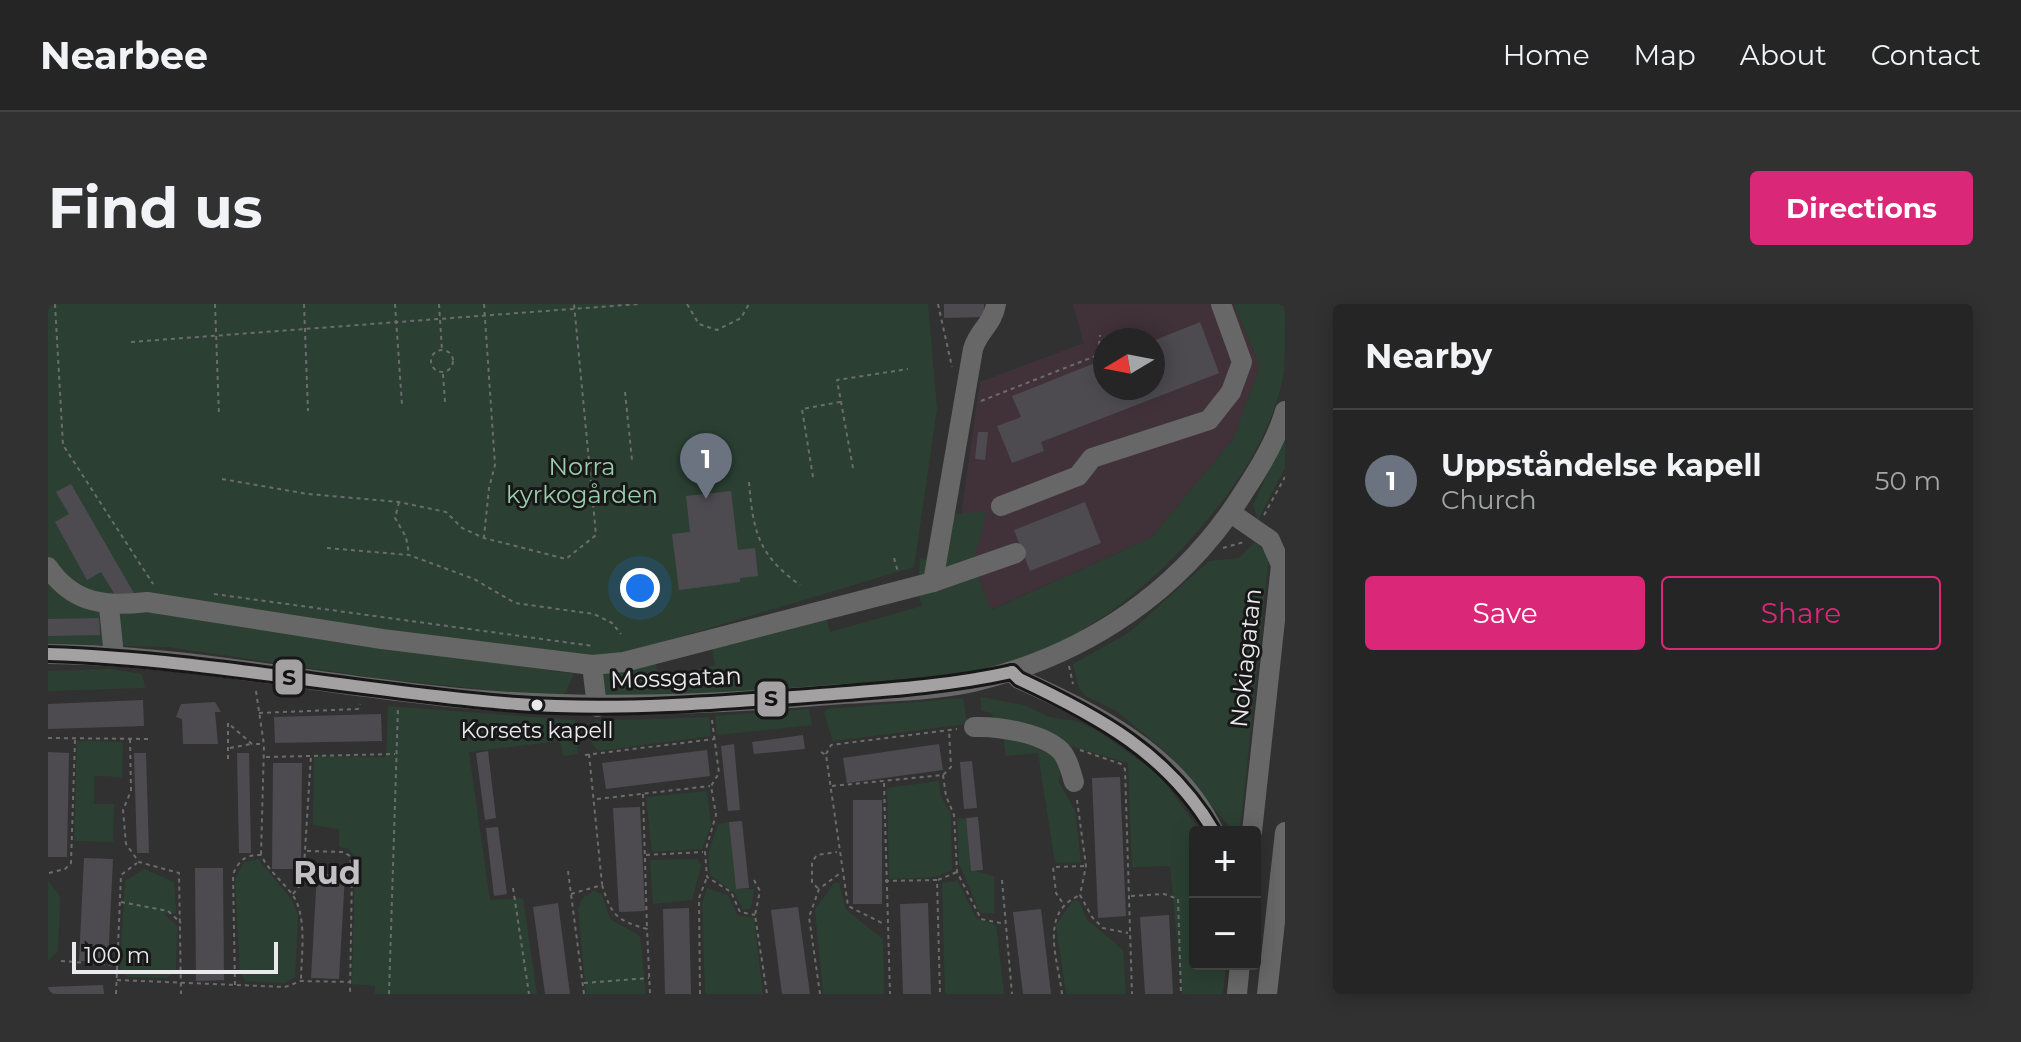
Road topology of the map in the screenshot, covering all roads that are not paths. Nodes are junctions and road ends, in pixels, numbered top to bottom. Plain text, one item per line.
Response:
1 (996, 304) edge
2 (1221, 304) edge
3 (1285, 411) edge
4 (1001, 506) dead end
5 (1231, 513) junction
6 (1016, 553) dead end
7 (1282, 554) edge
8 (48, 567) edge
9 (933, 582) junction
10 (109, 607) junction
11 (48, 654) edge
12 (114, 656) junction
13 (592, 656) junction
14 (1012, 672) junction
15 (597, 707) junction
16 (974, 727) road end
17 (1074, 782) road end
18 (1210, 826) edge
19 (1253, 826) edge
20 (1285, 832) edge
21 (1271, 927) edge
22 (1239, 970) edge
23 (1237, 994) edge
24 (1267, 994) edge

1 - 9 street
2 - 4 street
3 - 5 street, Mossgatan
5 - 7 street, Nokiagatan
5 - 14 street, Mossgatan
6 - 9 street
7 - 19 street, Nokiagatan
8 - 10 street
9 - 13 street
10 - 12 street
10 - 13 street
11 - 12 street, Mossgatan
12 - 15 street, Mossgatan
13 - 15 street
14 - 15 street, Mossgatan
14 - 18 street
16 - 17 street
20 - 21 street
21 - 24 street
22 - 23 street

